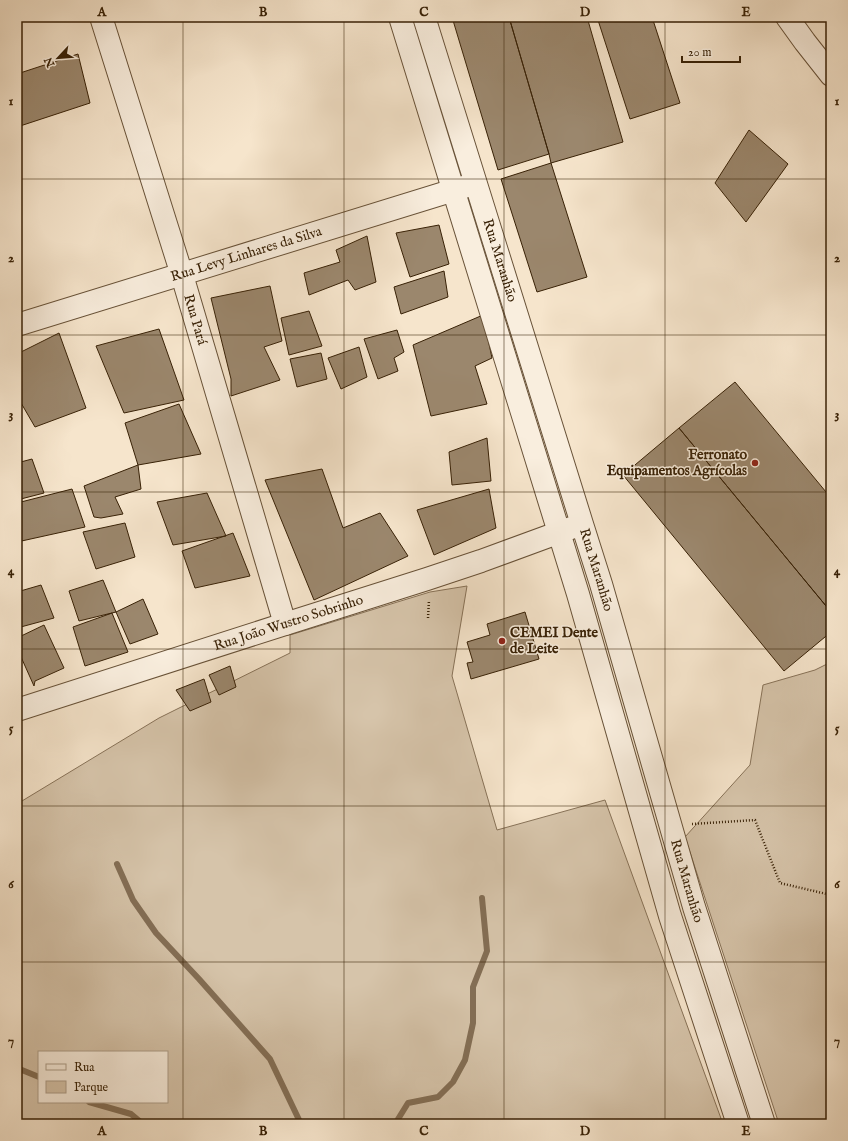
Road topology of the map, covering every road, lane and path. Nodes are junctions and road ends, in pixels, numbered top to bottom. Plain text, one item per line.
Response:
1 (101, 17) edge
2 (400, 17) edge
3 (424, 17) edge
4 (787, 17) edge
5 (831, 75) edge
6 (476, 183) junction
7 (454, 190) junction
8 (182, 275) junction
9 (17, 325) edge
10 (543, 400) junction
11 (521, 407) junction
12 (582, 524) junction
13 (558, 533) junction
14 (285, 624) junction
15 (17, 710) edge
16 (645, 736) junction
17 (621, 744) junction
18 (670, 825) junction
19 (831, 895) edge
20 (694, 907) junction
21 (670, 916) junction
22 (751, 1086) junction
23 (728, 1094) junction
24 (738, 1124) edge
25 (764, 1124) edge

1 - 8 street, Rua Pará
2 - 7 street, Rua Maranhão
3 - 6 street, Rua Maranhão
4 - 5 street
6 - 7 street, Rua Levy Linhares da Silva
6 - 10 street, Rua Maranhão
7 - 8 street, Rua Levy Linhares da Silva
7 - 11 street, Rua Maranhão
8 - 9 street, Rua Levy Linhares da Silva
8 - 14 street, Rua Pará
10 - 11 street
10 - 12 street, Rua Maranhão
11 - 13 street, Rua Maranhão
12 - 13 street, Rua João Wustro Sobrinho
12 - 16 street, Rua Maranhão
13 - 14 street, Rua João Wustro Sobrinho
13 - 17 street, Rua Maranhão
14 - 15 street, Rua João Wustro Sobrinho
16 - 17 street
16 - 18 street, Rua Maranhão
17 - 21 street, Rua Maranhão
18 - 19 path
18 - 20 street, Rua Maranhão
20 - 21 street
20 - 22 street, Rua Maranhão
21 - 23 street, Rua Maranhão
22 - 23 street
22 - 25 street, Rua Maranhão
23 - 24 street, Rua Maranhão

